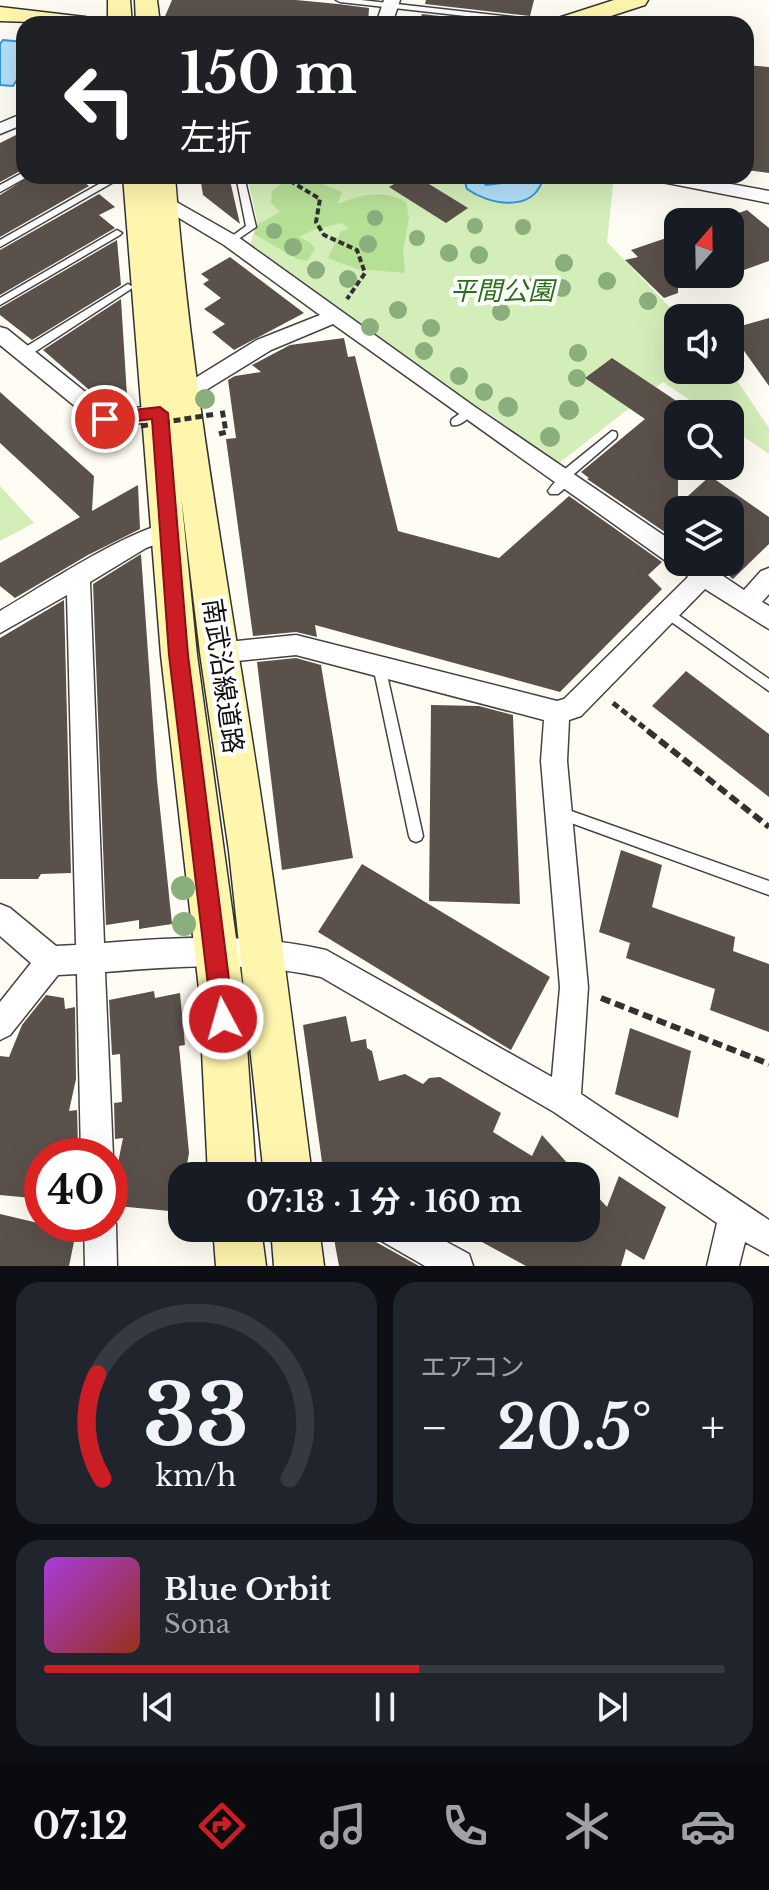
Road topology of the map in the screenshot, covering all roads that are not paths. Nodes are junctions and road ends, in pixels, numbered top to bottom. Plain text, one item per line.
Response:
1 (340, 0) edge
2 (637, 0) edge
3 (391, 3) edge
4 (496, 16) edge
5 (586, 16) edge
6 (136, 184) edge
7 (142, 184) edge
8 (144, 184) edge
9 (242, 184) edge
10 (700, 184) edge
11 (769, 197) edge
12 (117, 233) dead end
13 (231, 241) junction
14 (0, 244) edge
15 (128, 287) dead end
16 (0, 302) edge
17 (335, 316) junction
18 (0, 334) edge
19 (23, 354) junction
20 (162, 410) junction
21 (612, 435) dead end
22 (560, 486) junction
23 (169, 530) junction
24 (664, 549) edge
25 (689, 576) edge
26 (706, 576) edge
27 (78, 578) junction
28 (769, 578) edge
29 (746, 603) junction
30 (667, 612) junction
31 (769, 619) edge
32 (0, 623) edge
33 (218, 653) junction
34 (379, 666) junction
35 (769, 686) edge
36 (557, 712) junction
37 (557, 812) junction
38 (416, 836) dead end
39 (769, 888) edge
40 (0, 918) edge
41 (215, 953) junction
42 (262, 954) junction
43 (91, 959) junction
44 (51, 961) junction
45 (0, 1025) edge
46 (565, 1101) junction
47 (96, 1138) edge
48 (231, 1162) edge
49 (286, 1162) edge
50 (734, 1217) junction
51 (769, 1239) edge
52 (100, 1242) edge
53 (238, 1242) edge
54 (296, 1242) edge
55 (414, 1242) edge
56 (101, 1266) edge
57 (241, 1266) edge
58 (299, 1266) edge
59 (457, 1266) edge
60 (723, 1266) edge

1 - 3 lane
2 - 5 street
3 - 4 lane
6 - 14 lane
7 - 20 street, 南武沿線道路
8 - 13 street
9 - 13 lane
10 - 11 street
12 - 16 lane
13 - 17 street
15 - 19 lane
17 - 20 street
17 - 22 street
18 - 19 street
19 - 20 street
20 - 23 street, 南武沿線道路
20 - 33 street, 南武沿線道路
21 - 22 lane
22 - 24 street
23 - 27 street
23 - 41 street, 南武沿線道路
25 - 30 street
26 - 29 street
27 - 32 street
27 - 43 street
28 - 29 street
29 - 31 street
30 - 35 lane
30 - 36 street
33 - 34 street
33 - 42 street, 南武沿線道路
34 - 36 street
34 - 38 lane
36 - 37 street
37 - 39 lane
37 - 46 street
40 - 44 street
41 - 42 street
41 - 43 street
41 - 48 street, 南武沿線道路
42 - 46 street
42 - 49 street, 南武沿線道路
43 - 44 street
43 - 47 street
44 - 45 street
46 - 50 street
50 - 51 street
50 - 60 street
52 - 56 street
53 - 57 street
54 - 58 street
55 - 59 street

